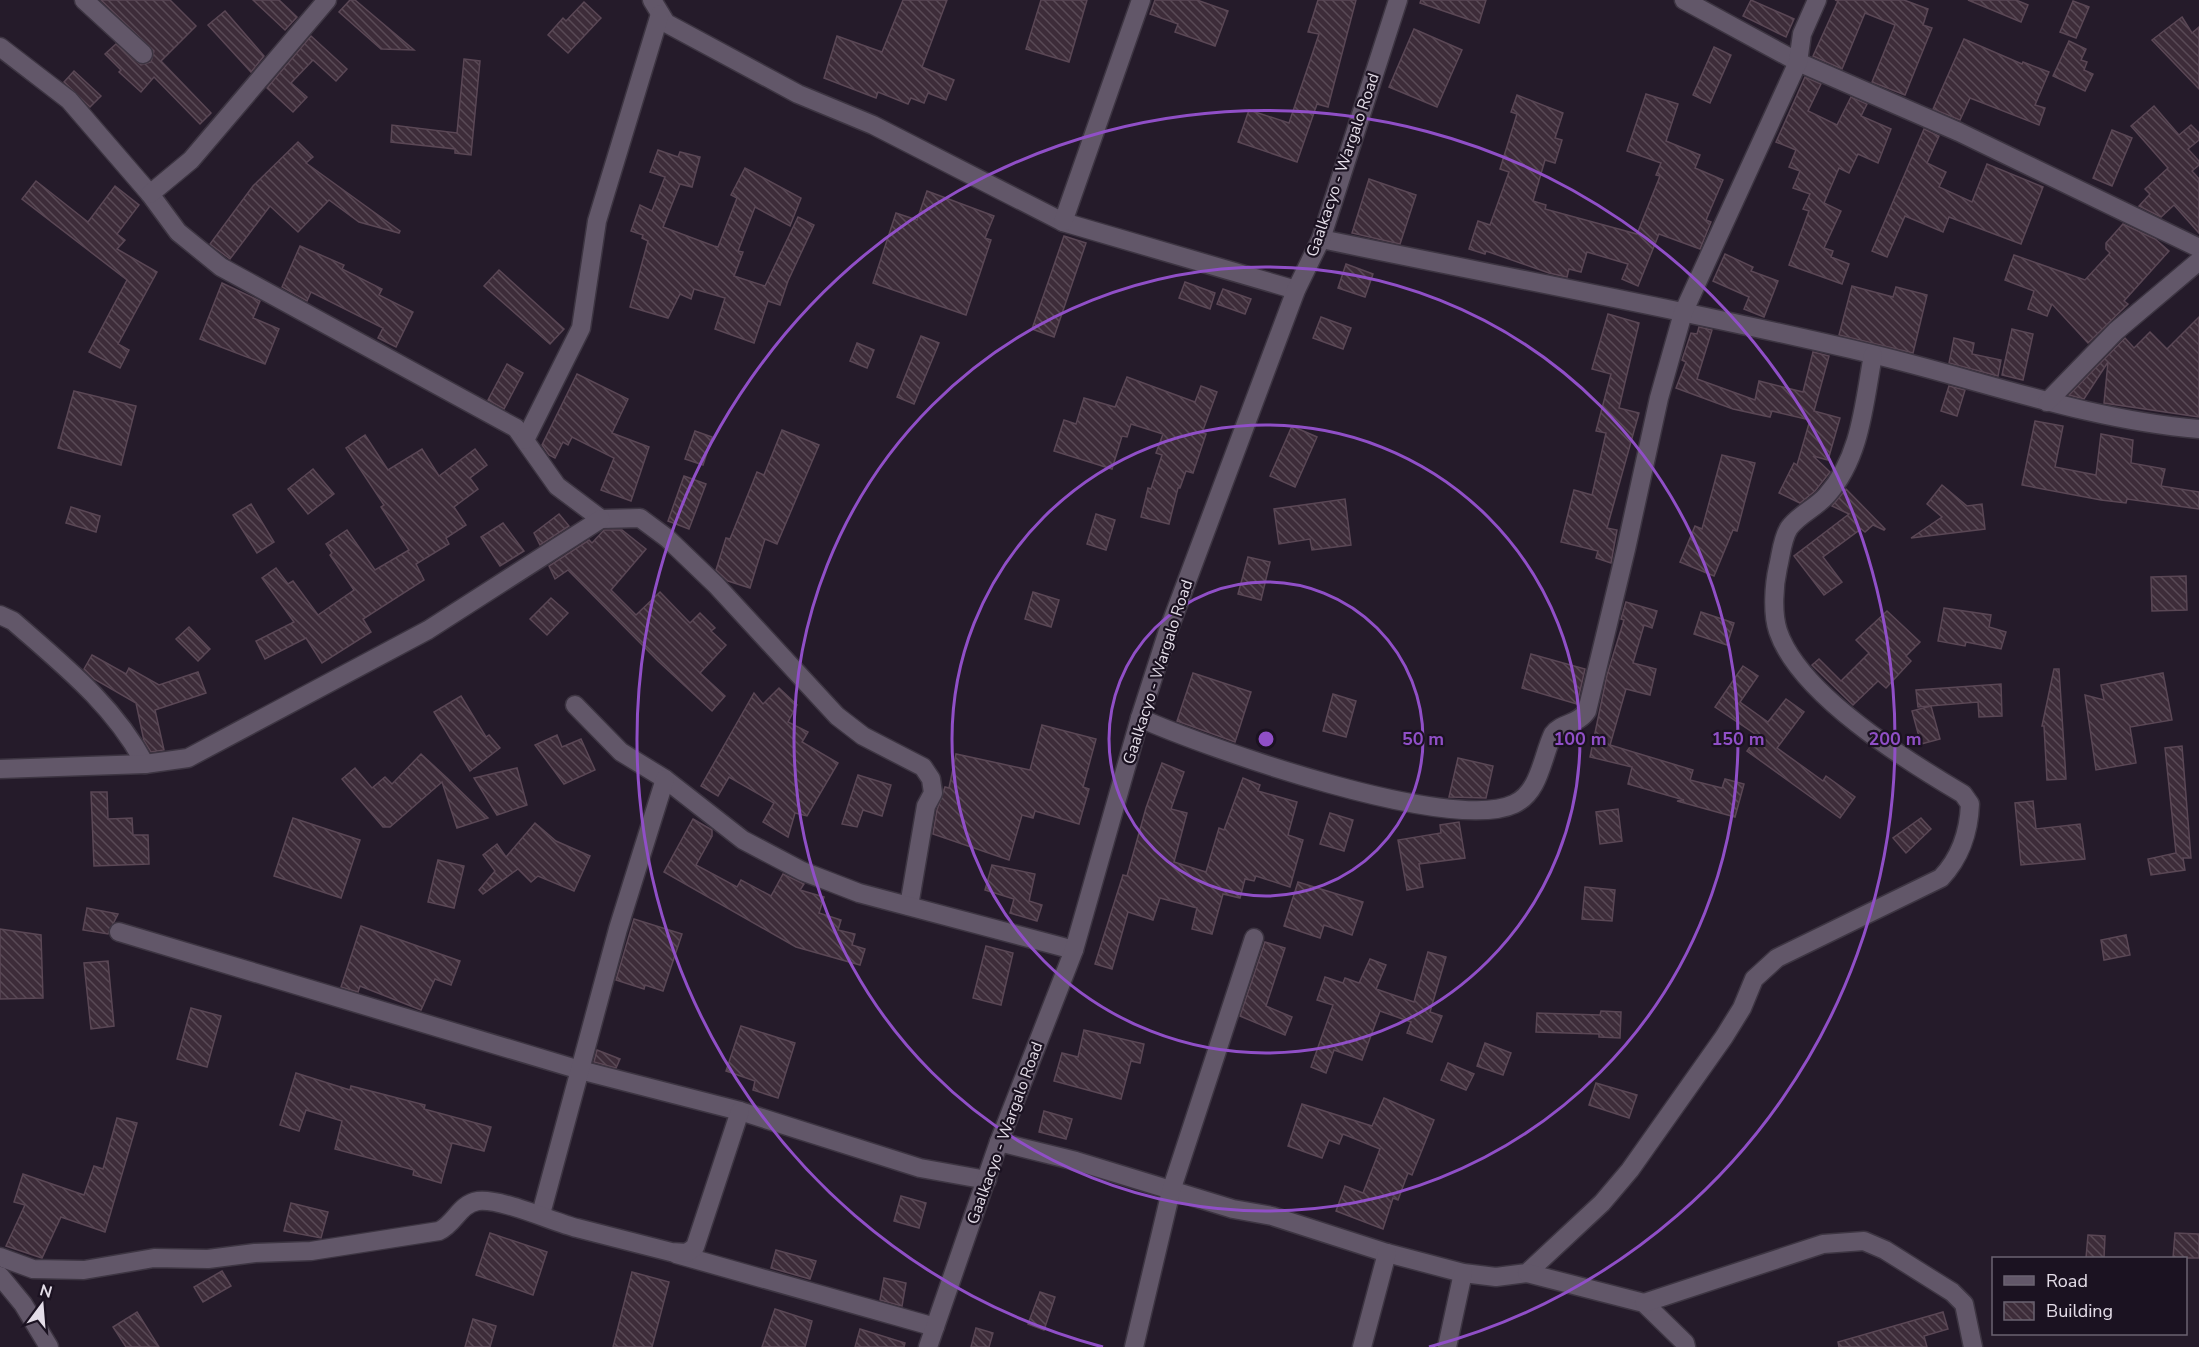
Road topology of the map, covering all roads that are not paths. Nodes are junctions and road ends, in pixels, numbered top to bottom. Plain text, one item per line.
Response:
1 (84, 0) edge
2 (327, 0) edge
3 (1141, 0) edge
4 (1398, 0) edge
5 (1684, 0) edge
6 (1817, 0) edge
7 (656, 7) edge
8 (0, 46) edge
9 (143, 54) dead end
10 (1798, 62) junction
11 (150, 194) junction
12 (1063, 222) junction
13 (1321, 239) junction
14 (2199, 248) edge
15 (2199, 261) edge
16 (1296, 290) junction
17 (1683, 313) junction
18 (1873, 355) junction
19 (2047, 402) junction
20 (2199, 429) edge
21 (525, 440) junction
22 (601, 519) junction
23 (0, 615) edge
24 (575, 705) dead end
25 (1140, 718) junction
26 (145, 764) junction
27 (0, 769) edge
28 (665, 779) junction
29 (909, 906) junction
30 (119, 932) dead end
31 (1254, 938) dead end
32 (1074, 950) junction
33 (580, 1070) junction
34 (740, 1111) junction
35 (999, 1142) junction
36 (987, 1180) junction
37 (1171, 1191) junction
38 (541, 1214) junction
39 (671, 1252) junction
40 (1387, 1254) junction
41 (0, 1257) edge
42 (1527, 1273) junction
43 (1463, 1274) junction
44 (0, 1276) edge
45 (1644, 1303) junction
46 (935, 1327) junction
47 (49, 1347) edge
48 (928, 1347) edge
49 (1134, 1347) edge
50 (1362, 1347) edge
51 (1447, 1347) edge
52 (1686, 1347) edge
53 (1972, 1347) edge

1 - 9 street
2 - 11 street
3 - 12 street
4 - 13 street, Gaalkacyo - Wargalo Road
5 - 10 street
6 - 10 street
7 - 12 street
7 - 21 street
8 - 11 street
10 - 14 street
10 - 17 street
11 - 21 street
12 - 16 street
13 - 16 street, Gaalkacyo - Wargalo Road
13 - 17 street
15 - 19 street
16 - 25 street, Gaalkacyo - Wargalo Road
17 - 18 street
17 - 25 street
18 - 19 street
18 - 42 street
19 - 20 street
21 - 22 street
22 - 26 street
22 - 29 street
23 - 26 street
24 - 28 street
25 - 32 street, Gaalkacyo - Wargalo Road
26 - 27 street
28 - 29 street
28 - 33 street
29 - 32 street
30 - 33 street
31 - 37 street
32 - 35 street, Gaalkacyo - Wargalo Road
33 - 34 street
33 - 38 street
34 - 36 street
34 - 39 street
35 - 36 street, Gaalkacyo - Wargalo Road
35 - 37 street
36 - 46 street, Gaalkacyo - Wargalo Road
37 - 40 street
37 - 49 street
38 - 39 street
38 - 41 street
39 - 46 street
40 - 43 street
40 - 50 street
42 - 43 street
42 - 45 street
43 - 51 street
44 - 47 street
45 - 52 street
45 - 53 street
46 - 48 street, Gaalkacyo - Wargalo Road

